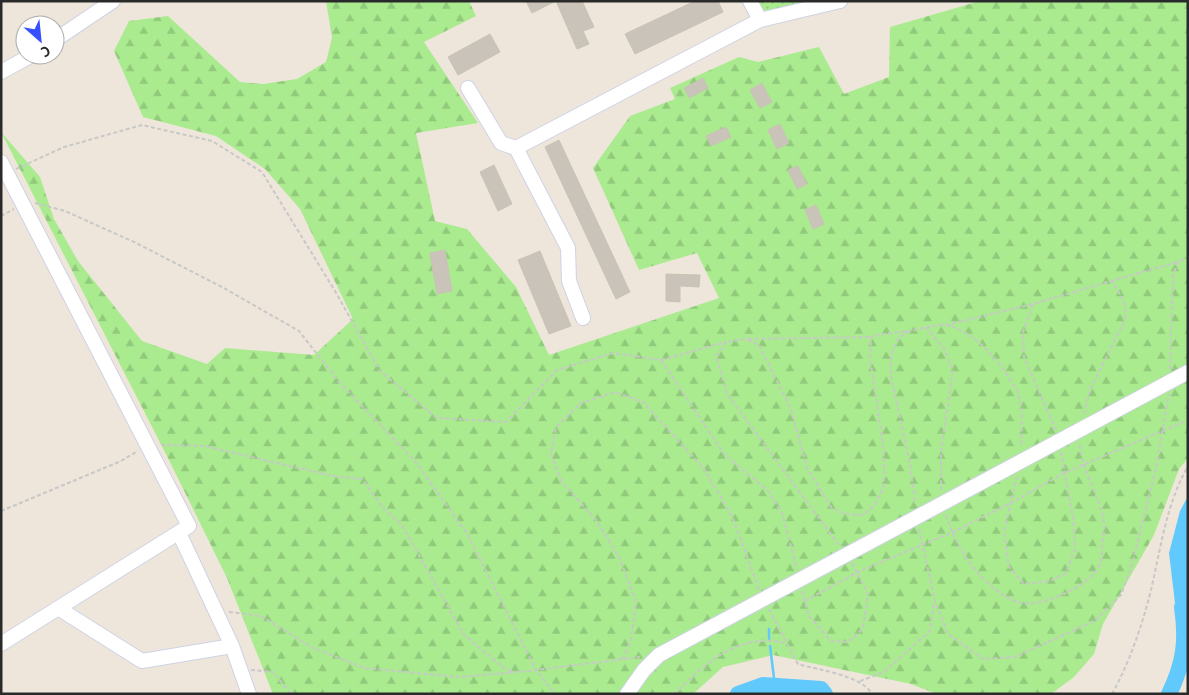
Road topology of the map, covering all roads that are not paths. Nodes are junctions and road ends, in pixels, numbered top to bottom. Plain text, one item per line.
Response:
1 (113, 1) edge
2 (750, 1) edge
3 (840, 1) edge
4 (760, 20) junction
5 (65, 33) edge
6 (15, 64) edge
7 (1, 72) edge
8 (468, 88) dead end
9 (516, 148) junction
10 (4, 168) edge
11 (583, 318) dead end
12 (1188, 372) edge
13 (179, 533) junction
14 (58, 608) junction
15 (1, 644) edge
16 (232, 646) junction
17 (249, 694) edge
18 (626, 694) edge

1 - 5 lane
2 - 4 lane
3 - 4 lane
4 - 9 lane
6 - 7 lane
8 - 9 lane
9 - 11 lane
10 - 13 lane
12 - 18 lane
13 - 14 lane
13 - 16 lane
14 - 15 lane
14 - 16 lane
16 - 17 lane

